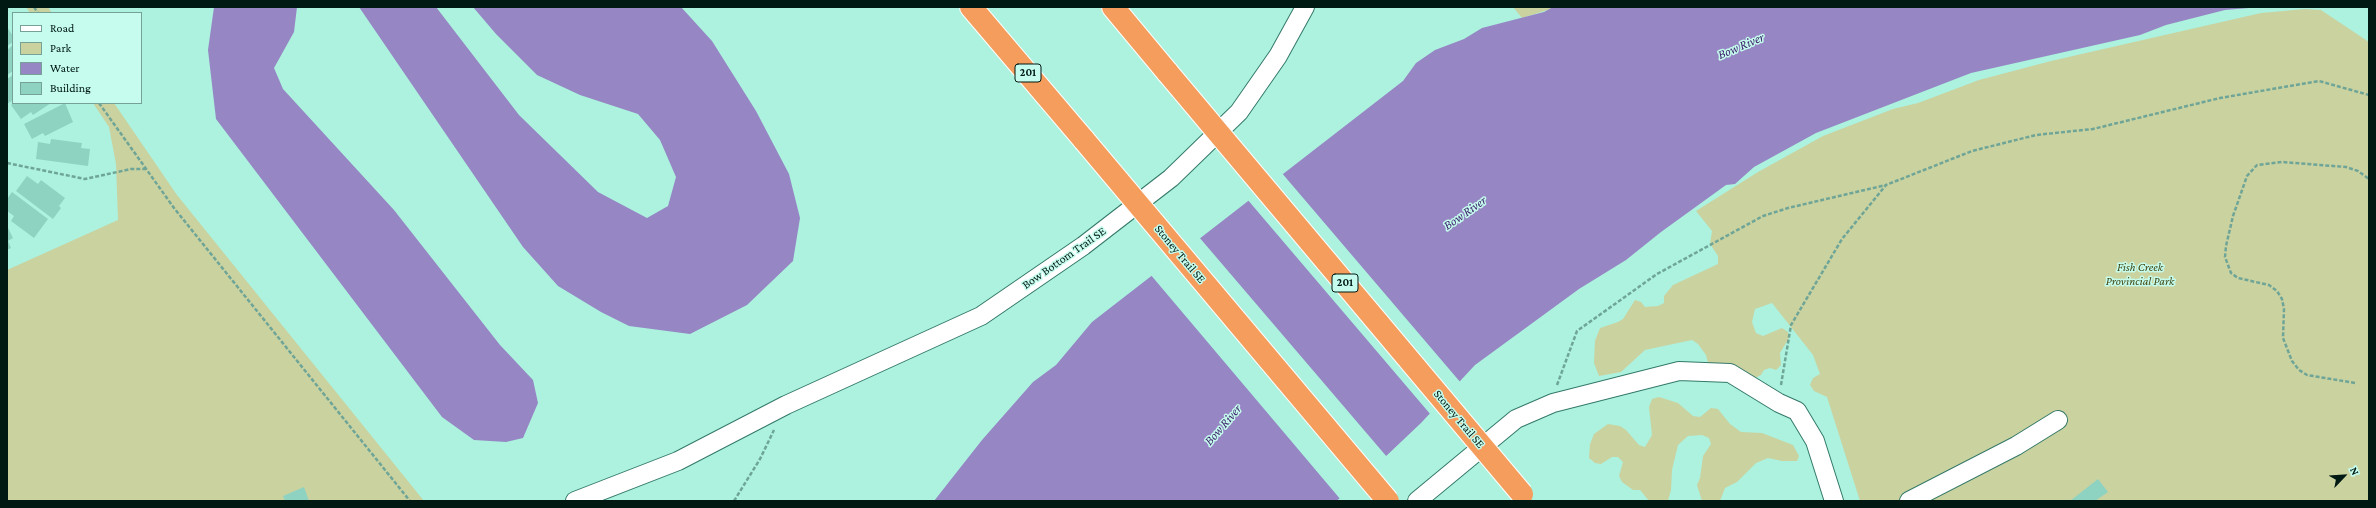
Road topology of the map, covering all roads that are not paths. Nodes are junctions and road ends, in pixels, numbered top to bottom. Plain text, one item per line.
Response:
1 (971, 7) edge
2 (1112, 7) edge
3 (1305, 7) edge
4 (2058, 420) dead end
5 (1525, 497) edge
6 (575, 501) edge
7 (1388, 501) edge
8 (1417, 501) edge
9 (1834, 501) edge
10 (1909, 501) edge

1 - 7 highway, Stoney Trail SE / 201, bridge
2 - 5 highway, Stoney Trail SE / 201, bridge
3 - 6 street, Bow Bottom Trail SE
4 - 10 street
8 - 9 street

